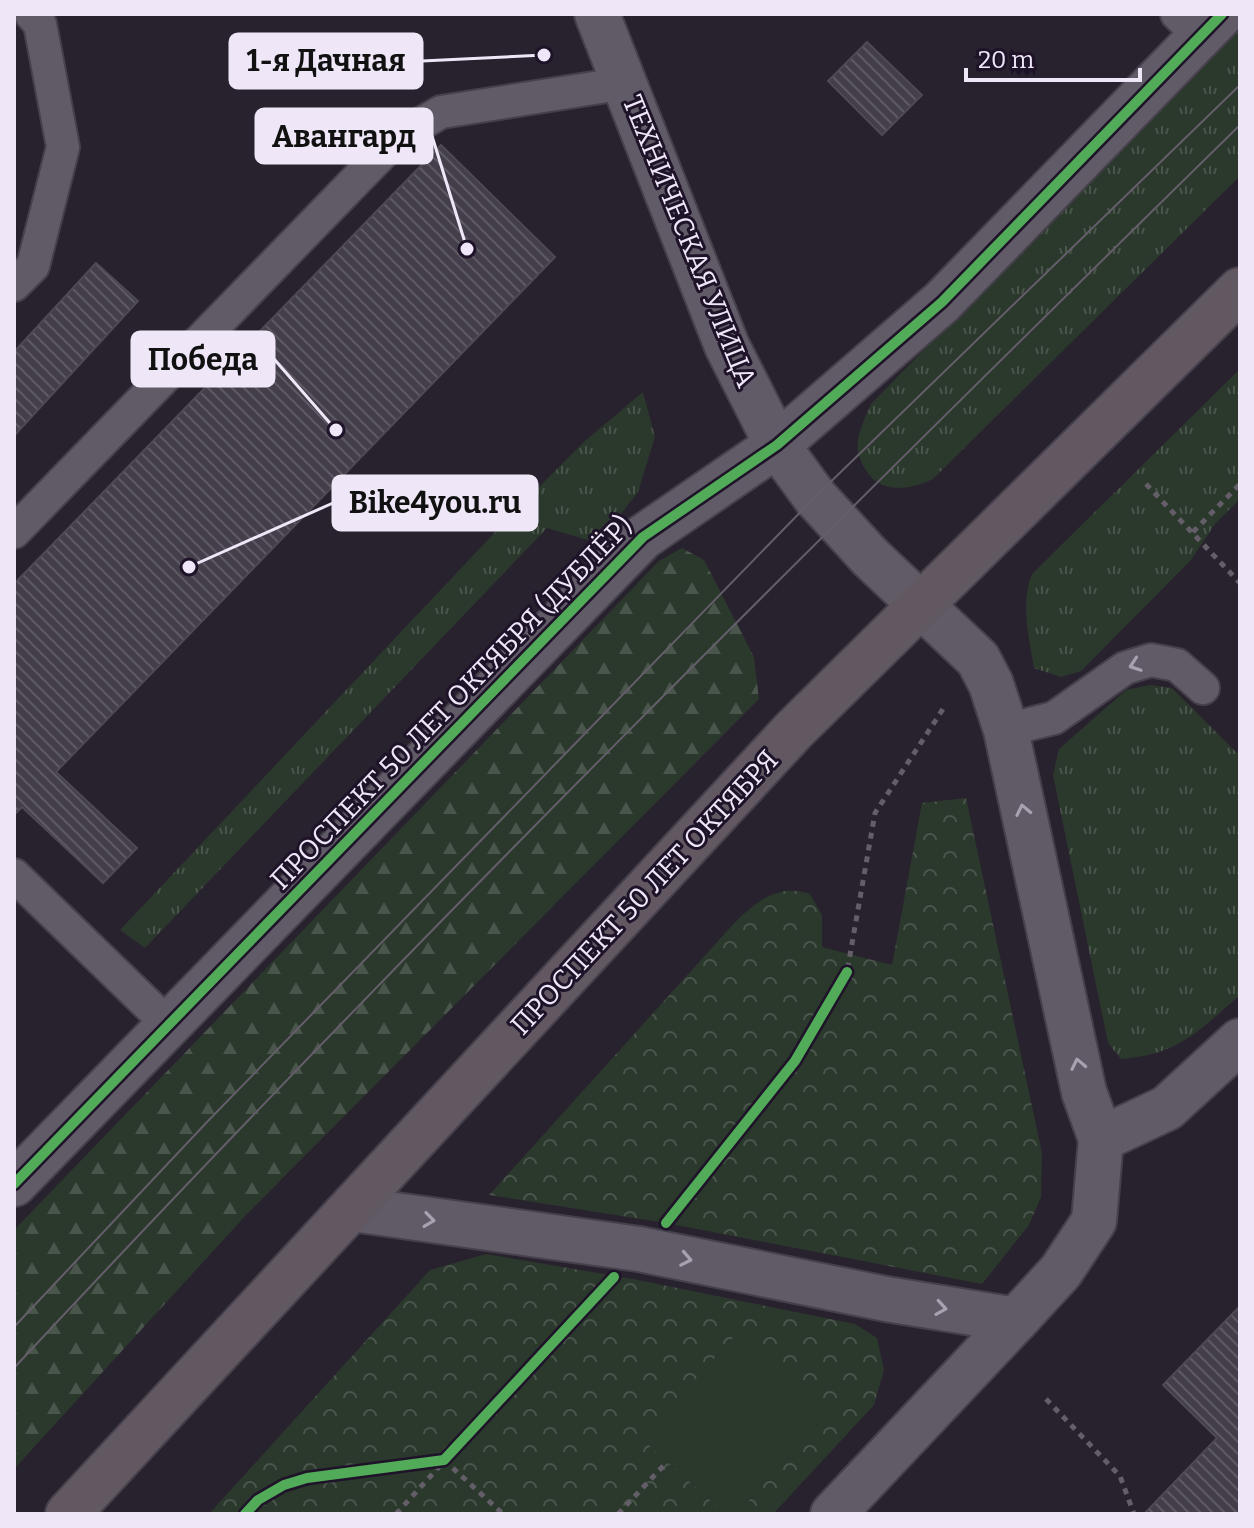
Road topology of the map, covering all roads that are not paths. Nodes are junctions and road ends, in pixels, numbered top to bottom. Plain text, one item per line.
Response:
1 (31, 14) edge
2 (597, 14) edge
3 (1200, 21) edge
4 (626, 83) junction
5 (14, 285) edge
6 (1240, 290) edge
7 (777, 445) junction
8 (14, 532) edge
9 (920, 605) junction
10 (1203, 688) dead end
11 (1006, 730) junction
12 (14, 875) edge
13 (169, 1025) junction
14 (1240, 1041) edge
15 (1101, 1139) junction
16 (14, 1184) edge
17 (352, 1209) junction
18 (1016, 1320) junction
19 (68, 1514) edge
20 (833, 1514) edge

1 - 5 lane
2 - 4 main road, ТЕХНИЧЕСКАЯ УЛИЦА
3 - 7 main road, ПРОСПЕКТ 50 ЛЕТ ОКТЯБРЯ (ДУБЛЁР)
4 - 7 main road, ТЕХНИЧЕСКАЯ УЛИЦА
4 - 8 lane
6 - 9 main road, ПРОСПЕКТ 50 ЛЕТ ОКТЯБРЯ
7 - 9 main road, ТЕХНИЧЕСКАЯ УЛИЦА
7 - 13 main road, ПРОСПЕКТ 50 ЛЕТ ОКТЯБРЯ (ДУБЛЁР)
9 - 11 main road, ТЕХНИЧЕСКАЯ УЛИЦА
9 - 17 main road, ПРОСПЕКТ 50 ЛЕТ ОКТЯБРЯ
10 -> 11 lane
15 -> 11 main road, ТЕХНИЧЕСКАЯ УЛИЦА
12 - 13 lane
13 - 16 main road, ПРОСПЕКТ 50 ЛЕТ ОКТЯБРЯ (ДУБЛЁР)
14 - 15 main road
15 - 18 main road
17 -> 18 main road
17 - 19 main road, ПРОСПЕКТ 50 ЛЕТ ОКТЯБРЯ
18 - 20 main road

